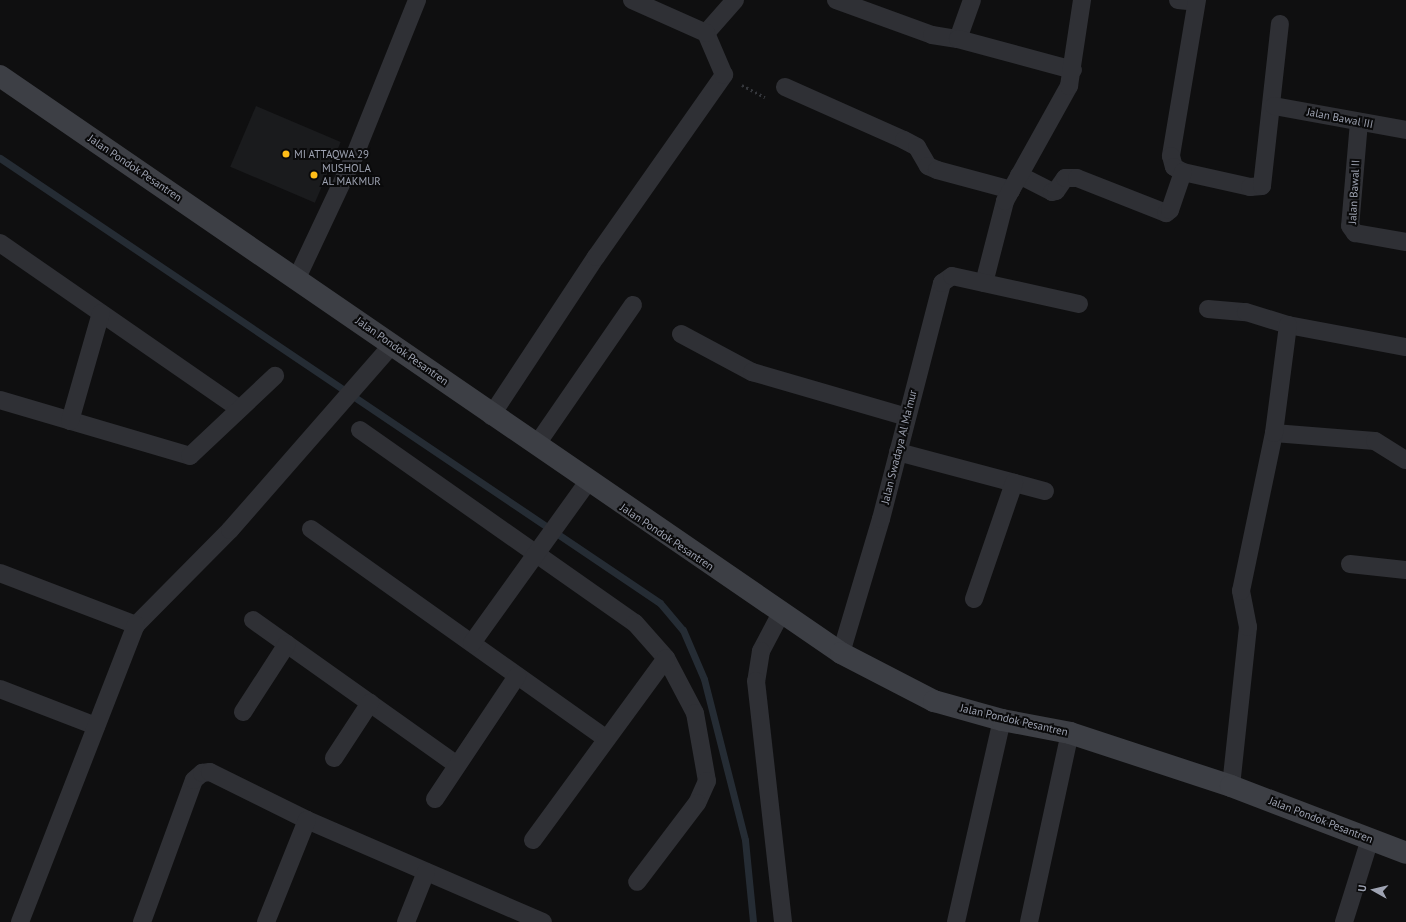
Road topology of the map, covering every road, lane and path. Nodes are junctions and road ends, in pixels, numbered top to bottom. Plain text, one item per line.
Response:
1 (417, 0) edge
2 (632, 0) edge
3 (735, 0) edge
4 (836, 0) edge
5 (972, 0) edge
6 (1082, 0) edge
7 (1178, 0) edge
8 (1196, 1) edge
9 (1280, 24) dead end
10 (706, 33) junction
11 (958, 39) junction
12 (1073, 70) junction
13 (724, 75) junction
14 (0, 76) edge
15 (785, 87) dead end
16 (765, 97) dead end
17 (1274, 106) junction
18 (1359, 122) junction
19 (1406, 130) edge
20 (1183, 172) junction
21 (1015, 182) junction
22 (1406, 242) edge
23 (0, 243) edge
24 (297, 278) junction
25 (984, 283) junction
26 (1079, 304) dead end
27 (633, 305) dead end
28 (1208, 309) dead end
29 (101, 313) junction
30 (1288, 325) junction
31 (681, 334) dead end
32 (393, 344) junction
33 (1406, 347) edge
34 (275, 376) dead end
35 (0, 400) edge
36 (238, 408) junction
37 (491, 416) junction
38 (907, 417) junction
39 (70, 421) junction
40 (360, 430) dead end
41 (1274, 433) junction
42 (537, 444) junction
43 (898, 452) junction
44 (190, 456) junction
45 (1406, 460) edge
46 (177, 469) dead end
47 (588, 482) junction
48 (1014, 483) junction
49 (1045, 491) dead end
50 (311, 529) dead end
51 (539, 546) junction
52 (1350, 564) dead end
53 (1406, 570) edge
54 (0, 573) edge
55 (974, 599) dead end
56 (780, 615) junction
57 (253, 620) dead end
58 (136, 625) junction
59 (286, 644) junction
60 (472, 644) junction
61 (841, 653) junction
62 (666, 658) junction
63 (518, 676) junction
64 (0, 689) edge
65 (370, 704) junction
66 (243, 712) dead end
67 (1002, 720) junction
68 (96, 726) junction
69 (1070, 733) junction
70 (606, 739) junction
71 (334, 758) dead end
72 (458, 765) junction
73 (1231, 786) junction
74 (435, 799) dead end
75 (307, 820) junction
76 (1370, 839) junction
77 (533, 840) dead end
78 (1406, 853) edge
79 (426, 872) junction
80 (637, 882) dead end
81 (20, 922) edge
82 (142, 922) edge
83 (266, 922) edge
84 (406, 922) edge
85 (543, 922) edge
86 (783, 922) edge
87 (956, 922) edge
88 (1029, 922) edge
89 (1344, 922) edge

1 - 24 street
2 - 10 street
3 - 10 street
4 - 11 street
5 - 11 street
6 - 12 street
7 - 8 street
8 - 20 street
9 - 17 street
10 - 13 street
11 - 12 street
12 - 21 street
13 - 16 path
13 - 37 street
14 - 24 street, Jalan Pondok Pesantren
15 - 21 street
17 - 18 street, Jalan Bawal III
17 - 20 street
18 - 19 street, Jalan Bawal III
18 - 22 street, Jalan Bawal II
20 - 21 street
21 - 25 street
23 - 29 street
24 - 32 street, Jalan Pondok Pesantren
25 - 26 street, Jalan Swadaya Al Ma'mur
25 - 38 street, Jalan Swadaya Al Ma'mur
27 - 42 street
28 - 30 street
29 - 36 street
29 - 39 street
30 - 33 street
30 - 41 street
31 - 38 street
32 - 37 street, Jalan Pondok Pesantren
32 - 58 street
34 - 36 street
35 - 39 street
36 - 44 street
37 - 42 street, Jalan Pondok Pesantren
38 - 43 street, Jalan Swadaya Al Ma'mur
39 - 44 street
40 - 51 street
41 - 45 street
41 - 73 street
42 - 47 street, Jalan Pondok Pesantren
43 - 48 street
43 - 61 street, Jalan Swadaya Al Ma'mur
44 - 46 street
47 - 51 street
47 - 56 street, Jalan Pondok Pesantren
48 - 49 street
48 - 55 street
50 - 60 street
51 - 60 street
51 - 62 street
52 - 53 street
54 - 58 street
56 - 61 street, Jalan Pondok Pesantren
56 - 86 street
57 - 59 street
58 - 68 street
59 - 65 street
59 - 66 street
60 - 63 street
61 - 67 street, Jalan Pondok Pesantren
62 - 70 street
62 - 80 street
63 - 70 street
63 - 72 street
64 - 68 street
65 - 71 street
65 - 72 street
67 - 69 street, Jalan Pondok Pesantren
67 - 87 street
68 - 81 street
69 - 73 street, Jalan Pondok Pesantren
69 - 88 street
70 - 77 street
72 - 74 street
73 - 76 street, Jalan Pondok Pesantren
75 - 79 street
75 - 82 street
75 - 83 street
76 - 78 street, Jalan Pondok Pesantren
76 - 89 street
79 - 84 street
79 - 85 street

